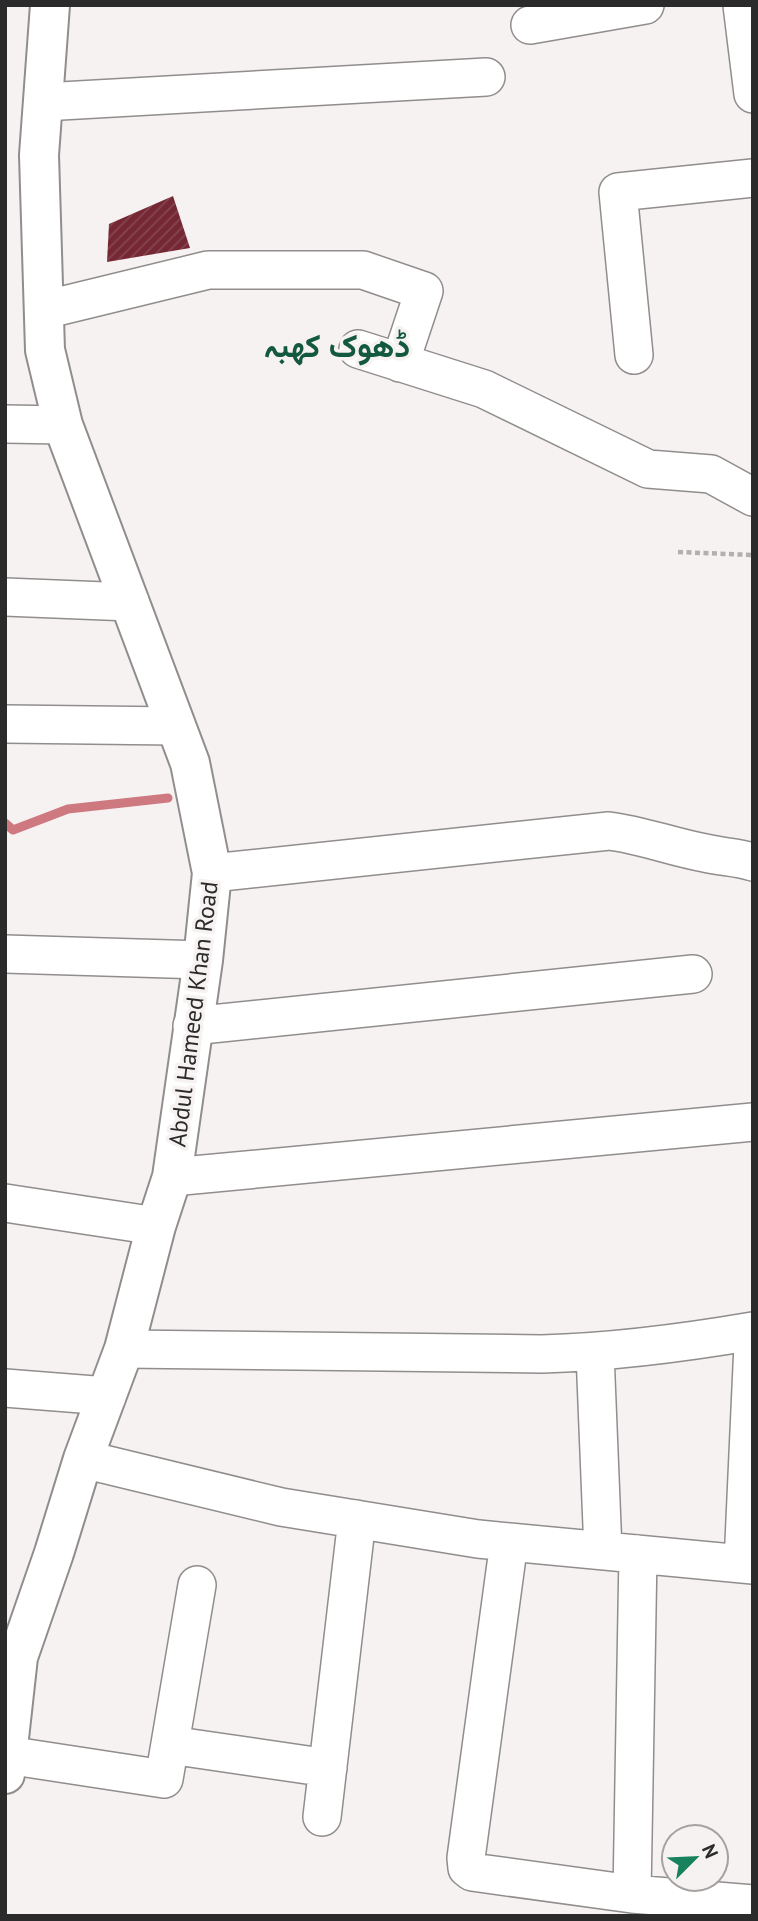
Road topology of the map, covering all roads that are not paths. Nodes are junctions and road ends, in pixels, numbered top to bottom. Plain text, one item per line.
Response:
1 (50, 5) edge
2 (645, 5) edge
3 (742, 5) edge
4 (530, 25) dead end
5 (486, 77) dead end
6 (753, 94) edge
7 (43, 102) junction
8 (753, 178) edge
9 (44, 310) junction
10 (358, 349) dead end
11 (634, 355) dead end
12 (400, 363) junction
13 (5, 424) edge
14 (63, 425) junction
15 (753, 496) edge
16 (5, 597) edge
17 (130, 602) junction
18 (5, 724) edge
19 (176, 726) junction
20 (753, 862) edge
21 (212, 873) junction
22 (5, 954) edge
23 (203, 960) junction
24 (693, 974) dead end
25 (192, 1026) junction
26 (753, 1122) edge
27 (172, 1177) junction
28 (5, 1203) edge
29 (156, 1226) junction
30 (753, 1331) edge
31 (753, 1344) edge
32 (124, 1349) junction
33 (595, 1353) junction
34 (5, 1388) edge
35 (107, 1396) junction
36 (751, 1419) edge
37 (82, 1459) junction
38 (357, 1520) junction
39 (509, 1542) junction
40 (620, 1552) junction
41 (748, 1564) edge
42 (197, 1585) dead end
43 (12, 1657) edge
44 (170, 1745) junction
45 (6, 1764) edge
46 (328, 1768) junction
47 (322, 1817) dead end
48 (632, 1894) junction
49 (753, 1904) edge

1 - 7 main road, Abdul Hameed Khan Road
2 - 4 street
3 - 6 street
5 - 7 street
7 - 9 main road, Abdul Hameed Khan Road
8 - 11 street
9 - 12 street
9 - 14 main road, Abdul Hameed Khan Road
10 - 12 street
12 - 15 street
13 - 14 street
14 - 17 main road, Abdul Hameed Khan Road
16 - 17 street
17 - 19 main road, Abdul Hameed Khan Road
18 - 19 street
19 - 21 main road, Abdul Hameed Khan Road
20 - 21 street
21 - 23 main road, Abdul Hameed Khan Road
22 - 23 street
23 - 25 main road, Abdul Hameed Khan Road
24 - 25 street
25 - 27 main road, Abdul Hameed Khan Road
26 - 27 street
27 - 29 main road, Abdul Hameed Khan Road
28 - 29 street
29 - 32 main road, Abdul Hameed Khan Road
30 - 33 street
31 - 36 street
32 - 33 street
32 - 35 main road, Abdul Hameed Khan Road
33 - 40 street
34 - 35 street
35 - 37 main road, Abdul Hameed Khan Road
36 - 41 street
37 - 38 street
37 - 43 main road, Abdul Hameed Khan Road
38 - 39 street
38 - 46 street
39 - 40 street
39 - 48 street
40 - 41 street
40 - 48 street
42 - 44 street
43 - 45 main road, Abdul Hameed Khan Road
44 - 45 street
44 - 46 street
46 - 47 street
48 - 49 street

